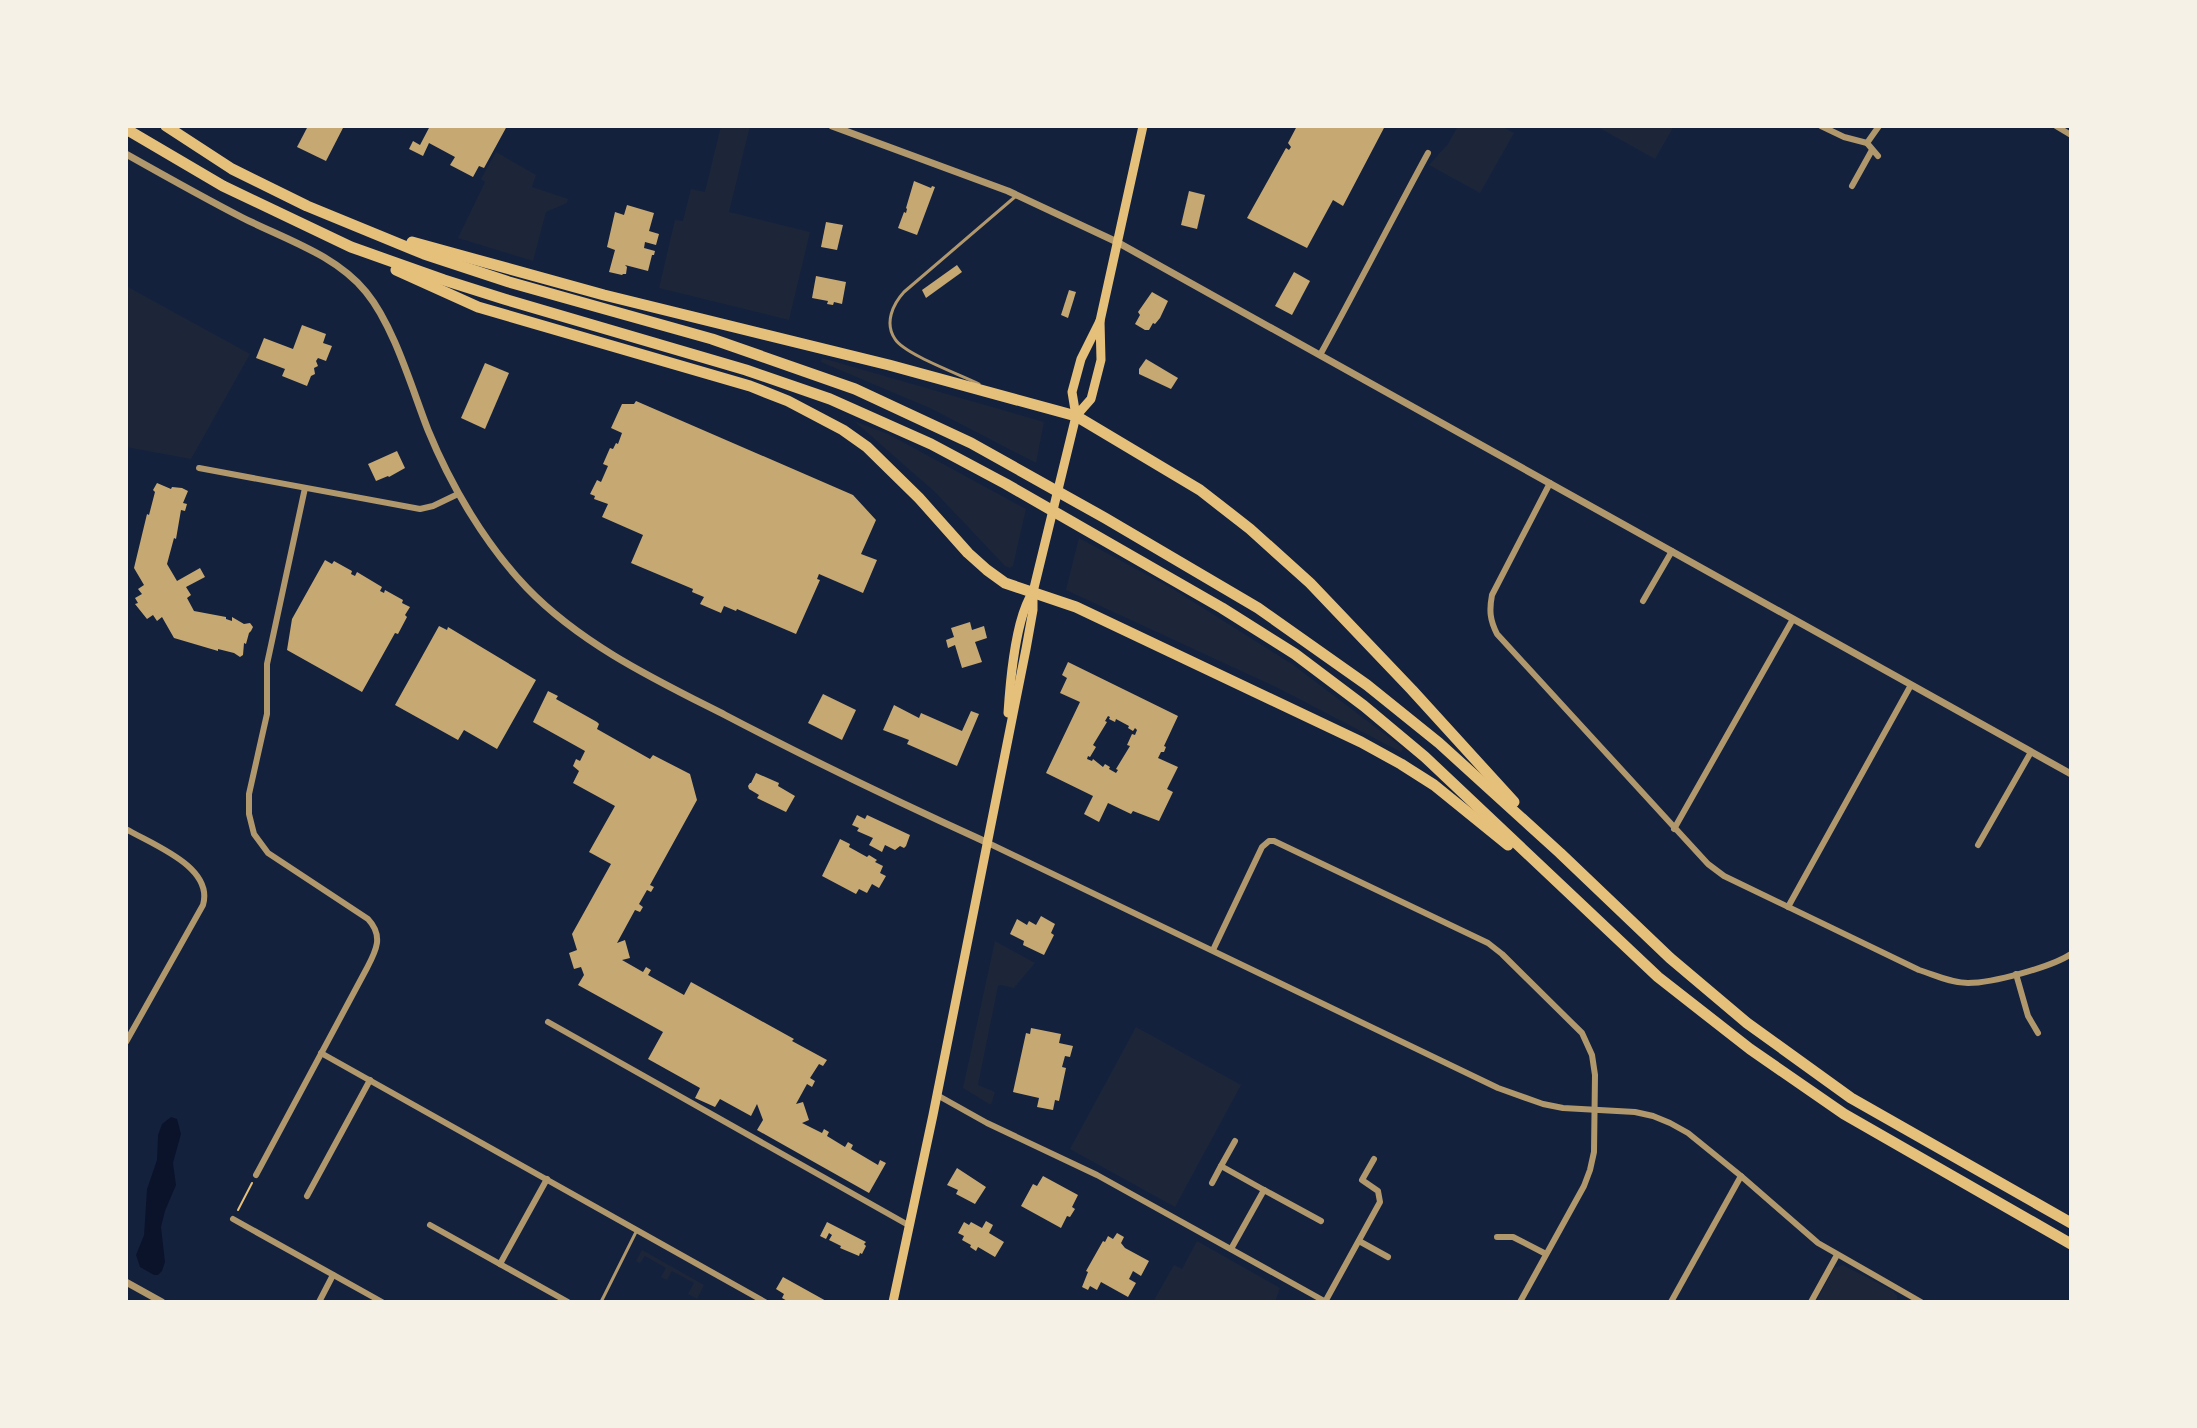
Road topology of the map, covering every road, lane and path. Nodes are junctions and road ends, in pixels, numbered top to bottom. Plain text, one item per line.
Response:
1 (166, 126) edge
2 (832, 126) edge
3 (1143, 126) edge
4 (1821, 126) edge
5 (1879, 126) edge
6 (2056, 126) edge
7 (126, 129) edge
8 (2071, 135) edge
9 (1867, 143) junction
10 (1428, 153) dead end
11 (126, 154) edge
12 (1852, 186) dead end
13 (1017, 195) junction
14 (359, 228) junction
15 (1117, 242) junction
16 (351, 247) junction
17 (1100, 321) junction
18 (1320, 355) junction
19 (1001, 395) junction
20 (1076, 416) junction
21 (199, 468) dead end
22 (1550, 483) junction
23 (305, 488) junction
24 (458, 494) junction
25 (1672, 551) junction
26 (1033, 592) junction
27 (1643, 601) dead end
28 (1793, 619) junction
29 (1911, 685) junction
30 (2031, 752) junction
31 (2071, 774) edge
32 (126, 829) edge
33 (1674, 829) junction
34 (986, 842) junction
35 (1978, 845) dead end
36 (1560, 853) junction
37 (1571, 895) junction
38 (1788, 907) junction
39 (1213, 950) junction
40 (2071, 954) edge
41 (2016, 974) junction
42 (548, 1022) dead end
43 (2038, 1033) dead end
44 (126, 1042) edge
45 (321, 1053) junction
46 (370, 1080) junction
47 (937, 1095) junction
48 (1595, 1109) junction
49 (1235, 1141) dead end
50 (1374, 1159) dead end
51 (1221, 1166) junction
52 (256, 1175) joint
53 (1741, 1176) junction
54 (547, 1179) junction
55 (1212, 1183) dead end
56 (1264, 1190) junction
57 (307, 1196) dead end
58 (233, 1219) joint
59 (1321, 1221) dead end
60 (2071, 1223) edge
61 (430, 1225) dead end
62 (910, 1226) junction
63 (637, 1230) junction
64 (1497, 1237) dead end
65 (1359, 1241) junction
66 (2071, 1244) edge
67 (1231, 1249) junction
68 (1546, 1254) junction
69 (1837, 1255) junction
70 (1388, 1257) dead end
71 (500, 1264) junction
72 (333, 1275) junction
73 (126, 1282) edge
74 (1908, 1295) junction
75 (162, 1302) edge
76 (319, 1302) edge
77 (382, 1302) edge
78 (568, 1302) edge
79 (601, 1302) edge
80 (765, 1302) edge
81 (893, 1302) edge
82 (1326, 1302) edge
83 (1520, 1302) edge
84 (1671, 1302) edge
85 (1811, 1302) edge
86 (1904, 1302) edge
87 (1921, 1302) edge

1 - 14 highway
2 - 13 street
3 - 15 main road
4 - 9 street
5 - 9 street
6 - 8 street
7 - 16 highway
9 - 12 street
10 - 18 street
11 - 24 street
13 - 15 street
13 - 19 lane
14 - 19 highway
14 - 36 highway
15 - 17 main road
15 - 18 street
16 - 26 highway
16 - 37 highway
17 - 20 main road
17 - 20 main road
18 - 22 street
19 - 20 highway
20 - 26 main road
20 - 36 highway
21 - 23 street
22 - 25 street
22 - 33 street
23 - 24 street
23 - 45 street
24 - 34 street
25 - 27 street
25 - 28 street
26 - 34 main road
26 - 37 highway
28 - 29 street
28 - 33 street
29 - 30 street
29 - 38 street
30 - 31 street
30 - 35 street
32 - 44 street
33 - 38 street
34 - 39 street
34 - 47 main road
36 - 60 highway
37 - 66 highway
38 - 41 street
39 - 48 street
39 - 48 street
40 - 41 street
41 - 43 street
42 - 62 street
45 - 46 street
45 - 52 street
46 - 54 street
46 - 57 street
47 - 62 main road
47 - 67 street
48 - 53 street
48 - 68 street
49 - 51 street
50 - 65 street
51 - 55 street
51 - 56 street
52 - 58 path
53 - 69 street
53 - 84 street
54 - 63 street
54 - 71 street
56 - 59 street
56 - 67 street
58 - 72 street
61 - 71 street
62 - 81 main road
63 - 79 lane
63 - 80 street
64 - 68 street
65 - 70 street
65 - 82 street
67 - 82 street
68 - 83 street
69 - 74 street
69 - 85 street
71 - 78 street
72 - 76 street
72 - 77 street
73 - 75 street
74 - 86 street
74 - 87 street

